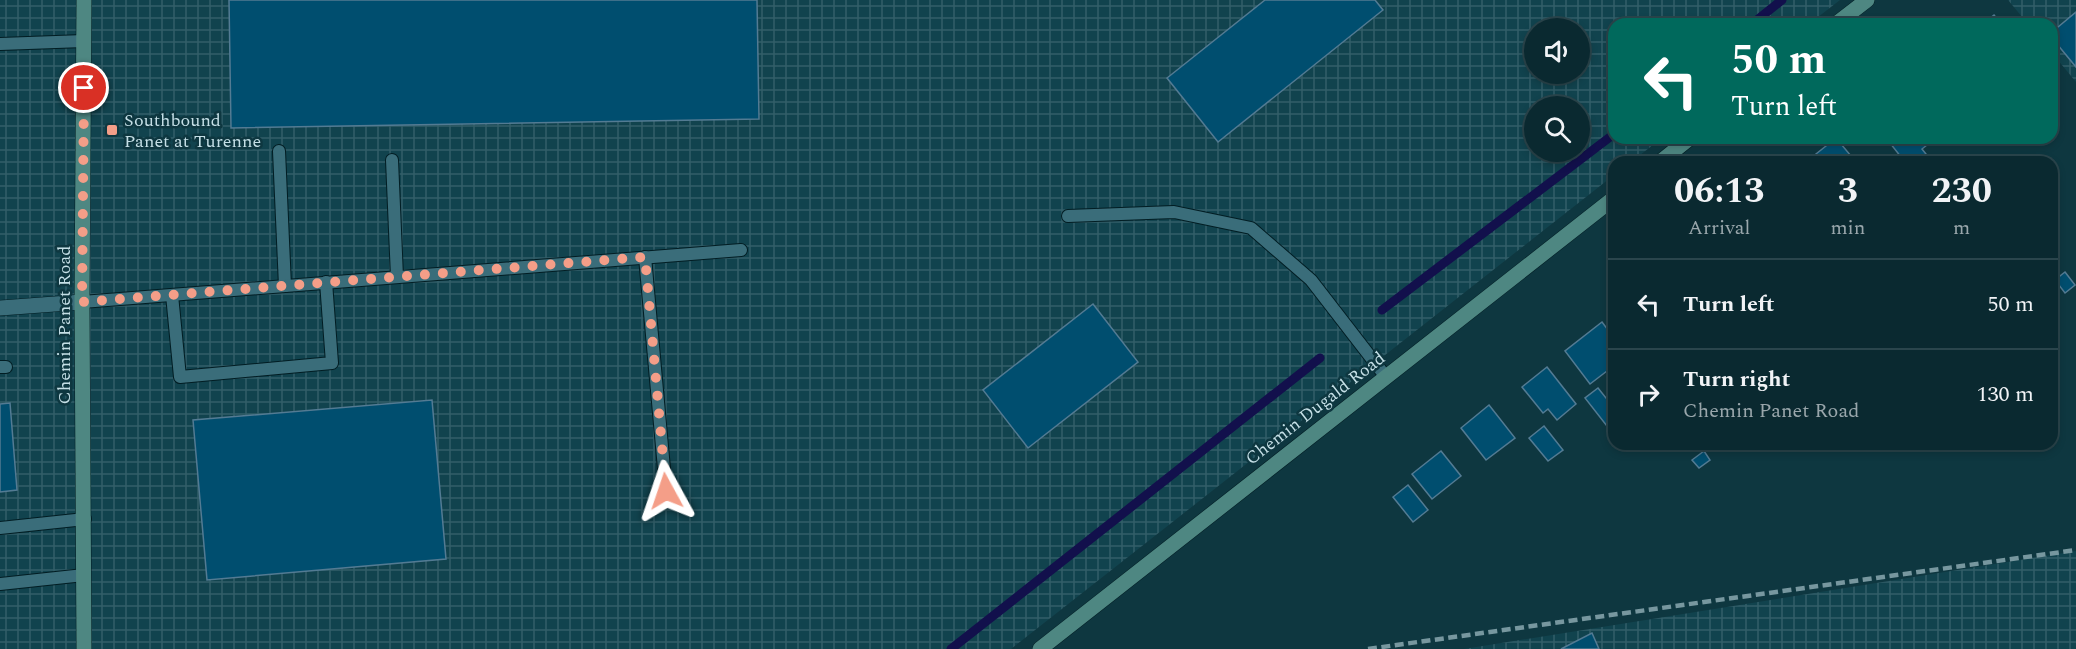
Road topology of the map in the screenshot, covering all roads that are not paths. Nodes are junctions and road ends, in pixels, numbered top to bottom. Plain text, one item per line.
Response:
1 (84, 0) edge
2 (1867, 0) edge
3 (1844, 18) edge
4 (84, 41) junction
5 (0, 44) edge
6 (1682, 144) edge
7 (279, 151) dead end
8 (1668, 156) edge
9 (392, 160) dead end
10 (1608, 203) edge
11 (1068, 216) dead end
12 (741, 250) dead end
13 (645, 257) junction
14 (397, 277) junction
15 (326, 282) junction
16 (285, 286) junction
17 (172, 295) junction
18 (82, 302) junction
19 (0, 308) edge
20 (1386, 377) junction
21 (666, 491) dead end
22 (85, 519) junction
23 (0, 528) edge
24 (84, 574) junction
25 (0, 584) edge
26 (84, 649) edge
27 (1040, 649) edge

1 - 4 street, Chemin Panet Road
2 - 3 street
4 - 5 lane
4 - 18 street, Chemin Panet Road
6 - 8 street
7 - 16 lane
9 - 14 lane
10 - 20 street, Chemin Dugald Road
11 - 20 lane
12 - 13 lane
13 - 14 lane
13 - 21 lane
14 - 15 lane
15 - 16 lane
15 - 17 lane
16 - 17 lane
17 - 18 lane
18 - 19 street
18 - 22 street, Chemin Panet Road
20 - 27 street, Chemin Dugald Road
22 - 23 lane
22 - 24 street, Chemin Panet Road
24 - 25 lane
24 - 26 street, Chemin Panet Road

